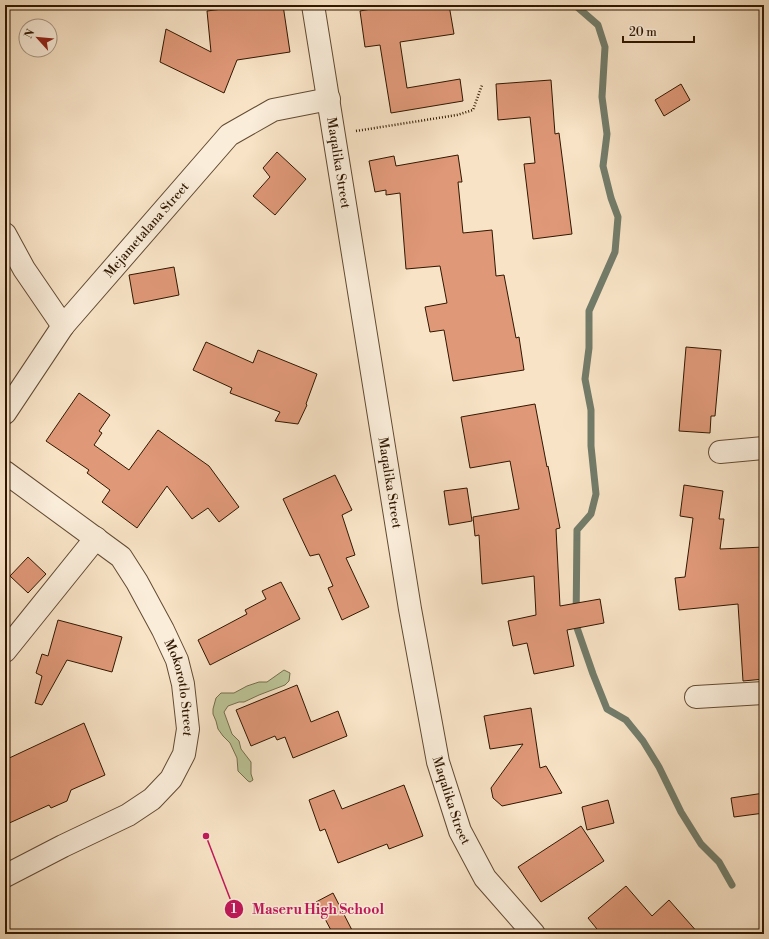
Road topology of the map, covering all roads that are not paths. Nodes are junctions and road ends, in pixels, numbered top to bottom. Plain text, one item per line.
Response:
1 (313, 5) edge
2 (329, 99) junction
3 (5, 234) edge
4 (63, 326) junction
5 (5, 414) edge
6 (764, 448) edge
7 (720, 452) dead end
8 (5, 472) edge
9 (96, 538) junction
10 (5, 650) edge
11 (764, 693) edge
12 (696, 697) dead end
13 (5, 876) edge
14 (534, 934) edge

1 - 2 street, Maqalika Street
2 - 4 street, Mejametalana Street
2 - 14 street, Maqalika Street
3 - 4 street
4 - 5 street, Mejametalana Street
6 - 7 street
8 - 9 street, Mokorotlo Street
9 - 10 street
9 - 13 street, Mokorotlo Street
11 - 12 street

